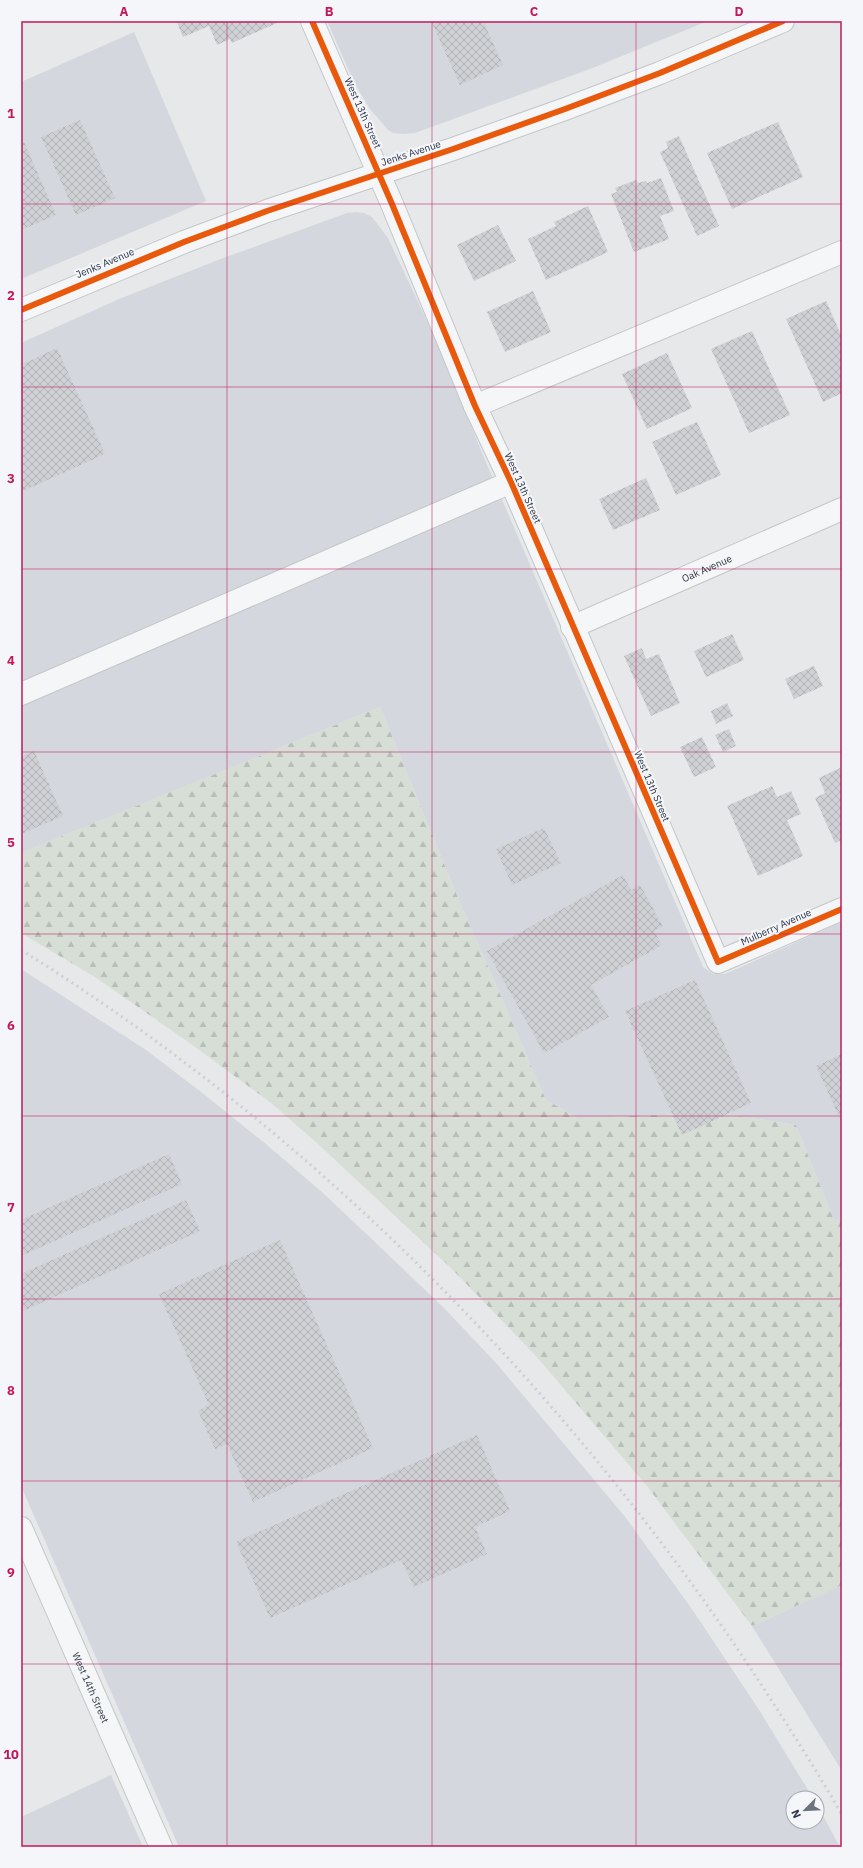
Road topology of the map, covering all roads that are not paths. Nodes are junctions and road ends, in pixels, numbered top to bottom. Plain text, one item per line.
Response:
1 (312, 21) edge
2 (783, 21) edge
3 (379, 174) junction
4 (842, 252) edge
5 (21, 310) edge
6 (475, 406) junction
7 (511, 482) junction
8 (842, 509) edge
9 (572, 627) junction
10 (21, 694) edge
11 (842, 909) edge
12 (718, 962) joint
13 (21, 1528) edge
14 (161, 1847) edge

1 - 3 street, West 13th Street
2 - 3 street, Jenks Avenue
3 - 5 street, Jenks Avenue
3 - 6 street, West 13th Street
4 - 6 street
6 - 7 street, West 13th Street
7 - 9 street, West 13th Street
7 - 10 street
8 - 9 street, Oak Avenue
9 - 12 street, West 13th Street
11 - 12 street, Mulberry Avenue
13 - 14 street, West 14th Street

